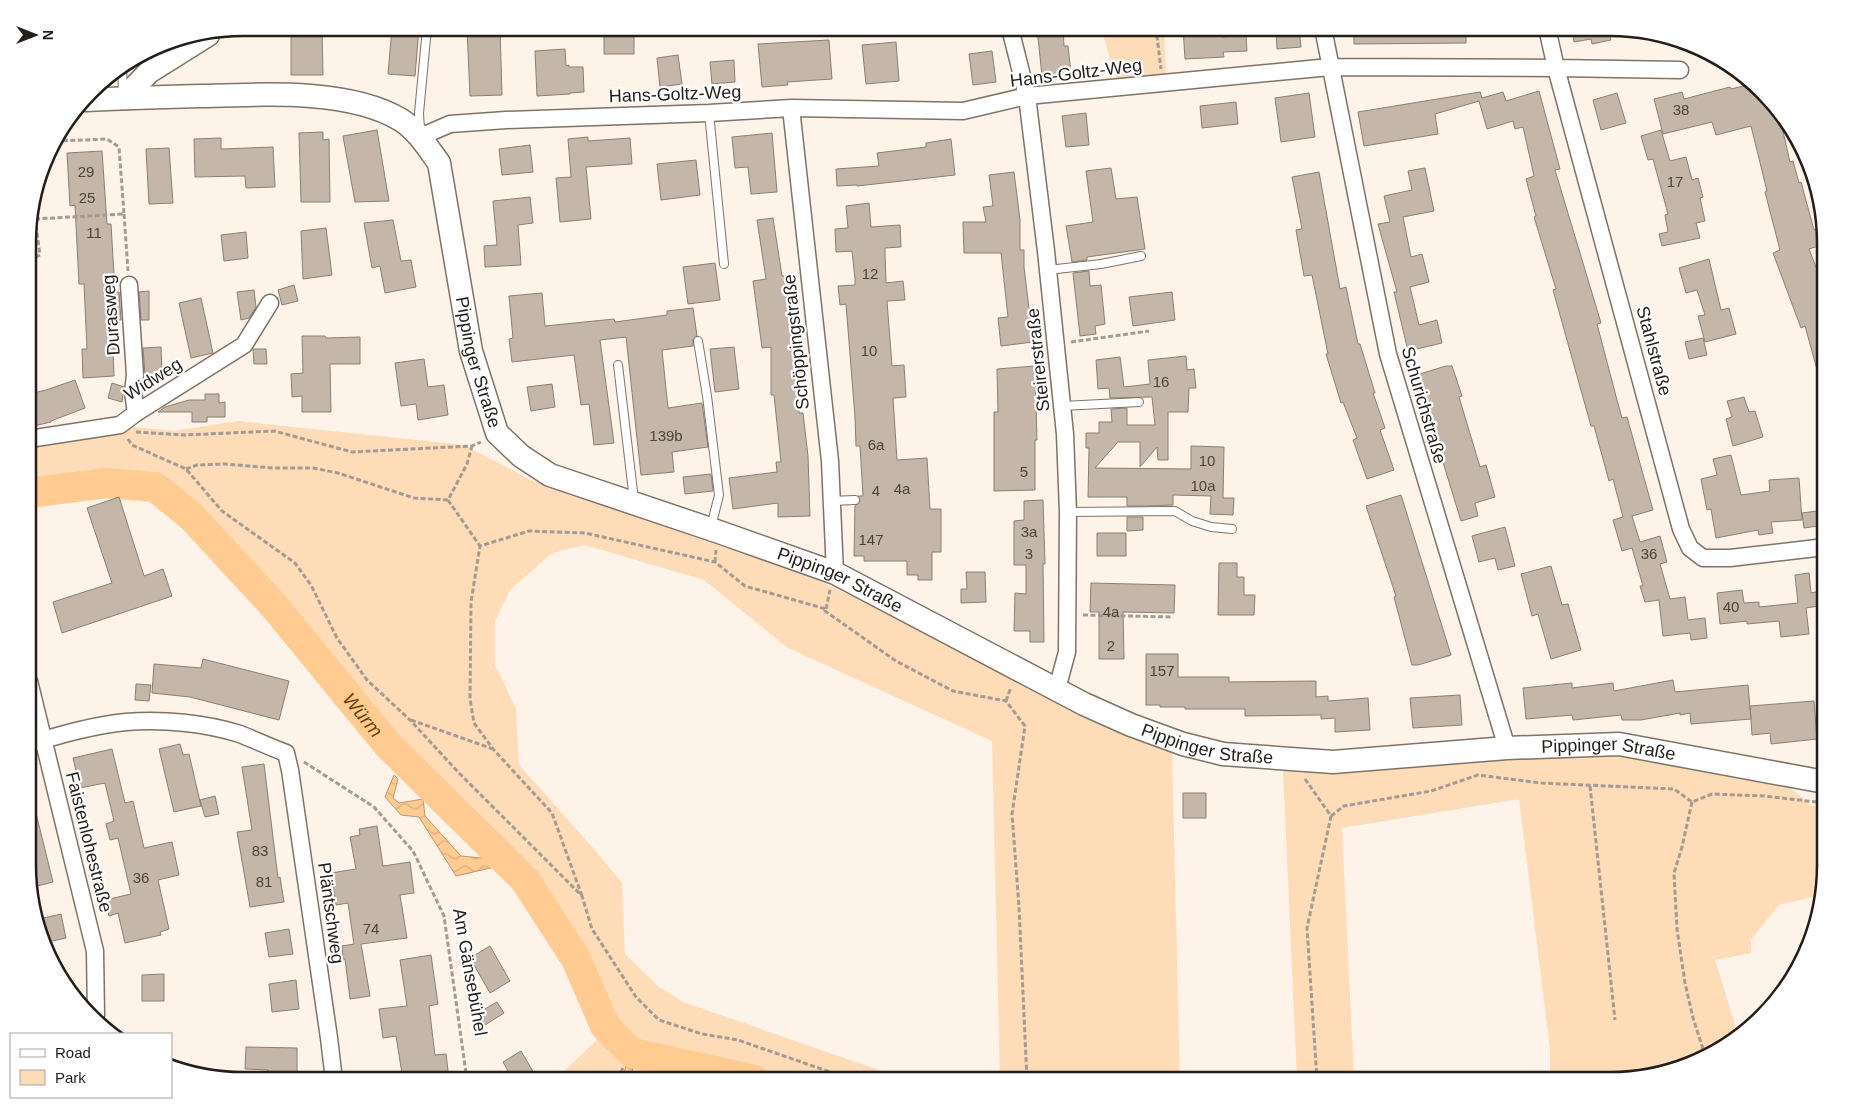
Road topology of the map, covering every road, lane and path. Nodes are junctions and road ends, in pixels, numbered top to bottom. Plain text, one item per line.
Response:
1 (426, 36) edge
2 (1012, 36) edge
3 (1157, 36) edge
4 (1324, 36) edge
5 (1549, 36) edge
6 (196, 42) edge
7 (1330, 67) junction
8 (1556, 68) junction
9 (1680, 70) dead end
10 (122, 75) edge
11 (1162, 83) junction
12 (1027, 96) junction
13 (124, 98) junction
14 (95, 100) edge
15 (790, 108) junction
16 (708, 113) junction
17 (420, 137) junction
18 (64, 141) edge
19 (124, 214) junction
20 (38, 219) edge
21 (37, 235) edge
22 (1141, 256) dead end
23 (36, 257) edge
24 (724, 264) dead end
25 (1048, 270) junction
26 (129, 285) joint
27 (270, 303) dead end
28 (1149, 330) dead end
29 (698, 341) dead end
30 (1056, 344) junction
31 (618, 365) dead end
32 (1139, 402) dead end
33 (1063, 406) junction
34 (136, 413) junction
35 (120, 426) junction
36 (497, 433) junction
37 (36, 438) edge
38 (472, 446) junction
39 (186, 469) junction
40 (448, 500) junction
41 (855, 500) dead end
42 (831, 501) junction
43 (634, 504) junction
44 (1068, 512) junction
45 (711, 529) junction
46 (1232, 529) dead end
47 (480, 546) junction
48 (1817, 547) edge
49 (835, 573) junction
50 (1067, 615) junction
51 (1172, 617) dead end
52 (1057, 689) junction
53 (410, 720) junction
54 (37, 742) edge
55 (1507, 748) junction
56 (493, 749) junction
57 (1291, 760) junction
58 (319, 770) dead end
59 (1817, 781) edge
60 (1590, 786) junction
61 (1692, 802) junction
62 (1817, 802) edge
63 (1331, 816) junction
64 (582, 896) junction
65 (96, 1010) edge
66 (1615, 1020) dead end
67 (1703, 1049) edge
68 (623, 1065) dead end
69 (333, 1072) edge
70 (466, 1072) edge
71 (622, 1072) edge
72 (830, 1072) edge
73 (1027, 1072) edge
74 (1316, 1072) edge

1 - 17 lane
2 - 12 street, Steirerstraße
3 - 11 path
4 - 7 street, Schurichstraße
5 - 8 street, Stahlstraße
6 - 13 main road
7 - 8 street, Hans-Goltz-Weg
7 - 11 street, Hans-Goltz-Weg
7 - 55 street, Schurichstraße
8 - 9 street, Hans-Goltz-Weg
8 - 48 street, Stahlstraße
10 - 13 lane
11 - 12 street, Hans-Goltz-Weg
12 - 15 street, Hans-Goltz-Weg
12 - 25 street, Steirerstraße
13 - 14 main road, Pippinger Straße
13 - 17 main road, Pippinger Straße
15 - 16 street, Hans-Goltz-Weg
15 - 42 street, Schöppingstraße
16 - 17 street, Hans-Goltz-Weg
16 - 24 lane
17 - 36 main road, Pippinger Straße
18 - 19 path, Durasweg
19 - 20 path
19 - 26 path, Durasweg
21 - 23 path
22 - 25 lane
25 - 30 street, Steirerstraße
26 - 34 street, Durasweg
27 - 34 street, Widweg
28 - 30 path
29 - 45 lane
30 - 33 street, Steirerstraße
31 - 43 lane
32 - 33 lane
33 - 44 street, Steirerstraße
34 - 35 street, Widweg
35 - 37 street, Widweg
35 - 38 path
35 - 39 path
36 - 38 path
36 - 43 main road, Pippinger Straße
38 - 40 path
39 - 40 path
39 - 53 path
40 - 47 path
41 - 42 lane
42 - 49 street, Schöppingstraße
43 - 45 main road, Pippinger Straße
44 - 46 lane
44 - 50 street, Steirerstraße
45 - 49 main road, Pippinger Straße
47 - 56 path
47 - 73 path
49 - 52 main road, Pippinger Straße
50 - 51 path
50 - 52 street, Steirerstraße
52 - 57 main road, Pippinger Straße
53 - 56 path
53 - 64 path
54 - 65 street, Faistenlohestraße
54 - 69 street, Pläntschweg
55 - 57 main road, Pippinger Straße
55 - 59 main road, Pippinger Straße
56 - 64 path
57 - 63 path
58 - 70 path, Am Gänsebühel
60 - 61 path
60 - 63 path
60 - 66 path
61 - 62 path
61 - 67 path
63 - 74 path
64 - 72 path
68 - 71 path

